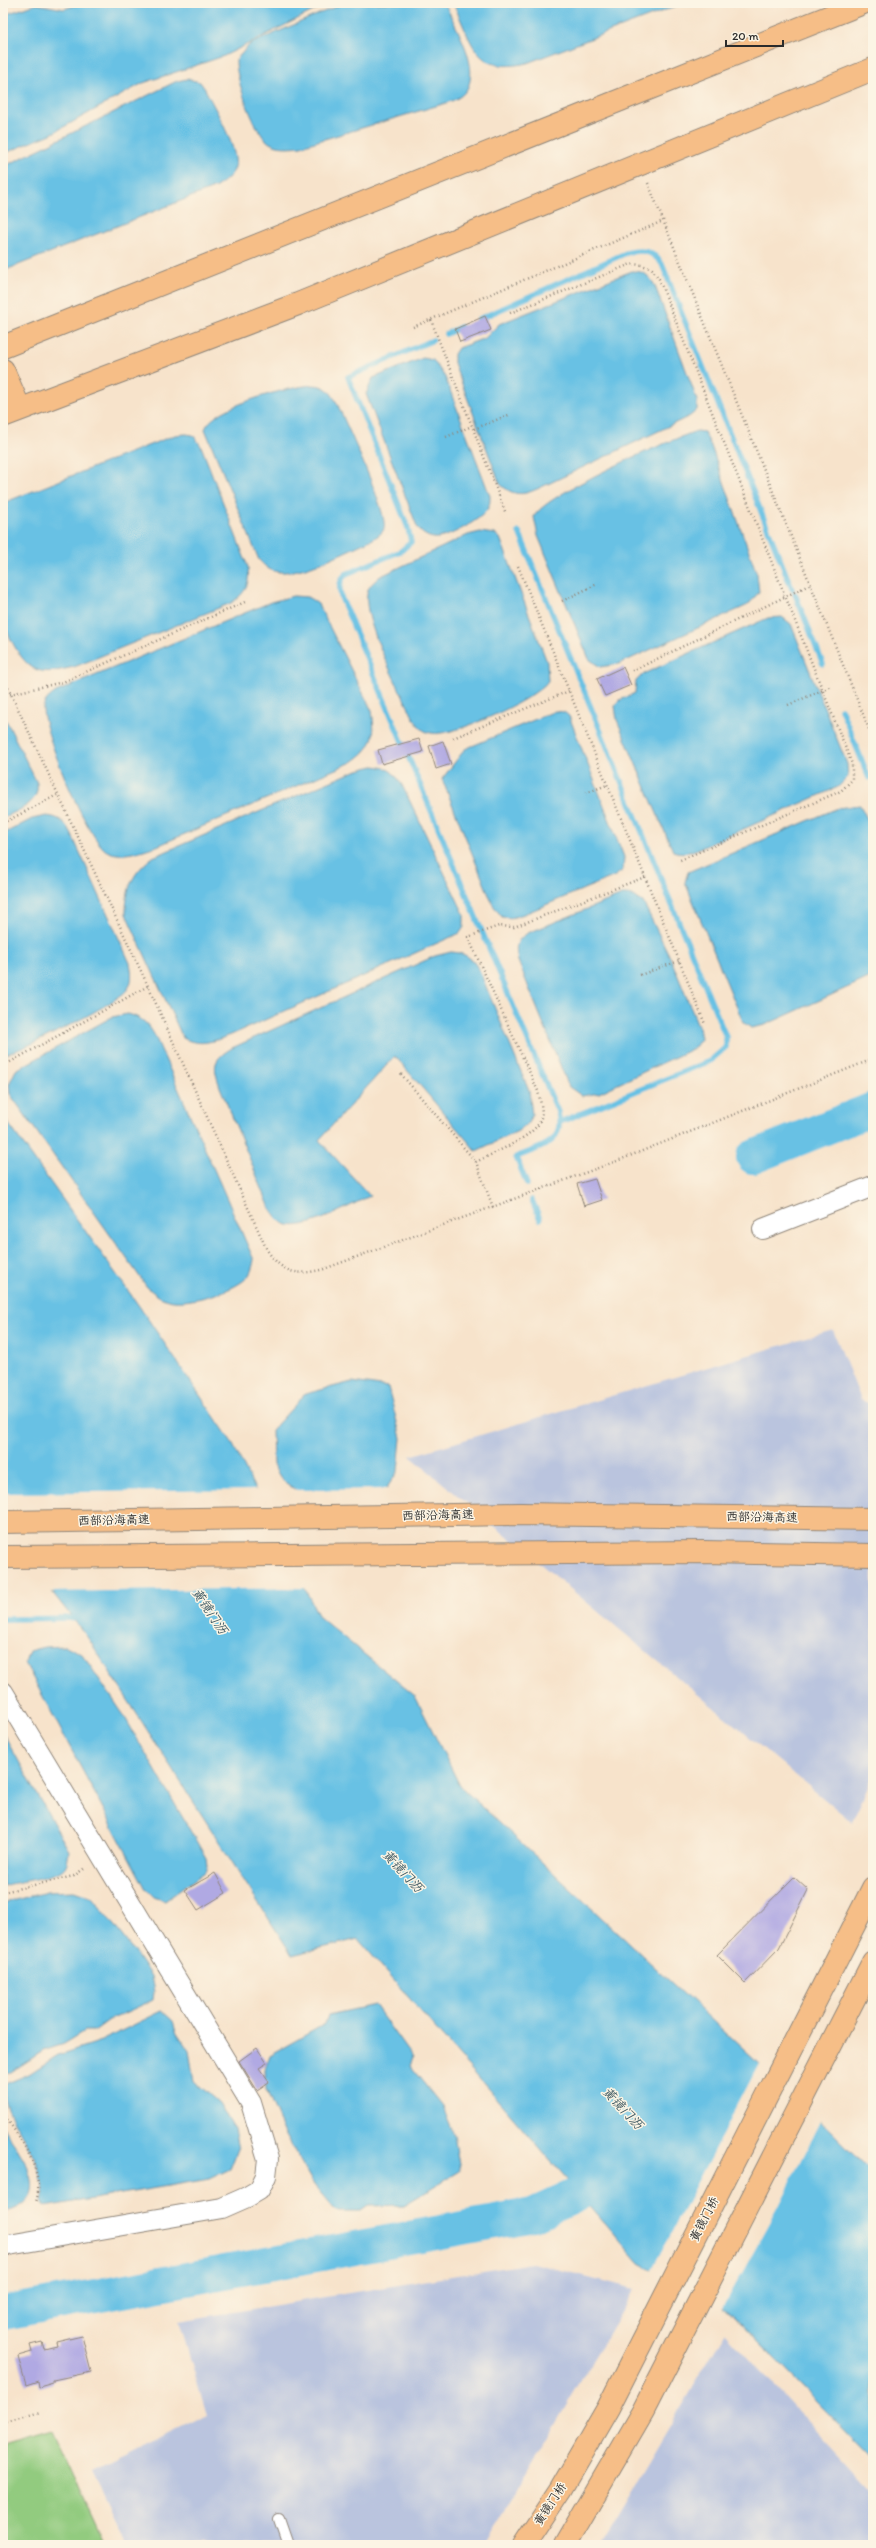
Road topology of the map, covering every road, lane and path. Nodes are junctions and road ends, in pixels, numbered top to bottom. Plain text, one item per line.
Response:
1 (863, 3) edge
2 (873, 69) edge
3 (648, 182) dead end
4 (663, 221) junction
5 (510, 313) dead end
6 (431, 320) junction
7 (413, 327) dead end
8 (3, 347) edge
9 (3, 370) edge
10 (12, 412) edge
11 (511, 414) dead end
12 (473, 428) junction
13 (446, 437) dead end
14 (506, 514) dead end
15 (518, 566) dead end
16 (597, 584) dead end
17 (809, 585) junction
18 (785, 597) junction
19 (562, 601) dead end
20 (245, 602) dead end
21 (632, 671) dead end
22 (3, 677) edge
23 (830, 687) dead end
24 (569, 691) junction
25 (10, 694) junction
26 (788, 705) dead end
27 (453, 738) dead end
28 (873, 739) edge
29 (607, 785) junction
30 (586, 793) dead end
31 (57, 795) junction
32 (3, 823) edge
33 (678, 861) dead end
34 (645, 877) junction
35 (679, 961) junction
36 (640, 975) dead end
37 (148, 986) junction
38 (705, 1024) dead end
39 (873, 1059) edge
40 (3, 1066) edge
41 (401, 1074) dead end
42 (476, 1162) junction
43 (873, 1186) edge
44 (493, 1207) junction
45 (763, 1230) dead end
46 (873, 1519) edge
47 (3, 1522) edge
48 (873, 1555) edge
49 (47, 1556) junction
50 (3, 1557) edge
51 (3, 1562) edge
52 (3, 1692) edge
53 (97, 1848) junction
54 (873, 1888) edge
55 (3, 1892) edge
56 (873, 1962) edge
57 (3, 2113) edge
58 (36, 2202) dead end
59 (3, 2246) edge
60 (40, 2412) dead end
61 (3, 2423) edge
62 (279, 2519) dead end
63 (288, 2545) edge
64 (524, 2545) edge
65 (565, 2545) edge

1 - 8 main road
2 - 10 main road
3 - 4 path
4 - 6 path
4 - 17 path
5 - 18 path
6 - 7 path
6 - 12 path
9 - 10 main road
11 - 12 path
12 - 13 path
12 - 14 path
15 - 24 path
16 - 19 path
17 - 18 path
17 - 28 path
18 - 21 path
18 - 33 path
20 - 25 path
22 - 25 path
23 - 26 path
24 - 27 path
24 - 29 path
25 - 31 path
29 - 30 path
29 - 34 path
31 - 32 path
31 - 37 path
34 - 35 path
34 - 42 path
35 - 36 path
35 - 38 path
37 - 40 path
37 - 44 path
39 - 44 path
41 - 42 path
42 - 44 path
43 - 45 street
46 - 47 main road, 西部沿海高速
48 - 49 main road
49 - 50 main road
49 - 51 main road
52 - 53 street
53 - 55 path
53 - 59 street
54 - 64 main road, 黄镜门桥
56 - 65 main road
57 - 58 path
60 - 61 path
62 - 63 lane

